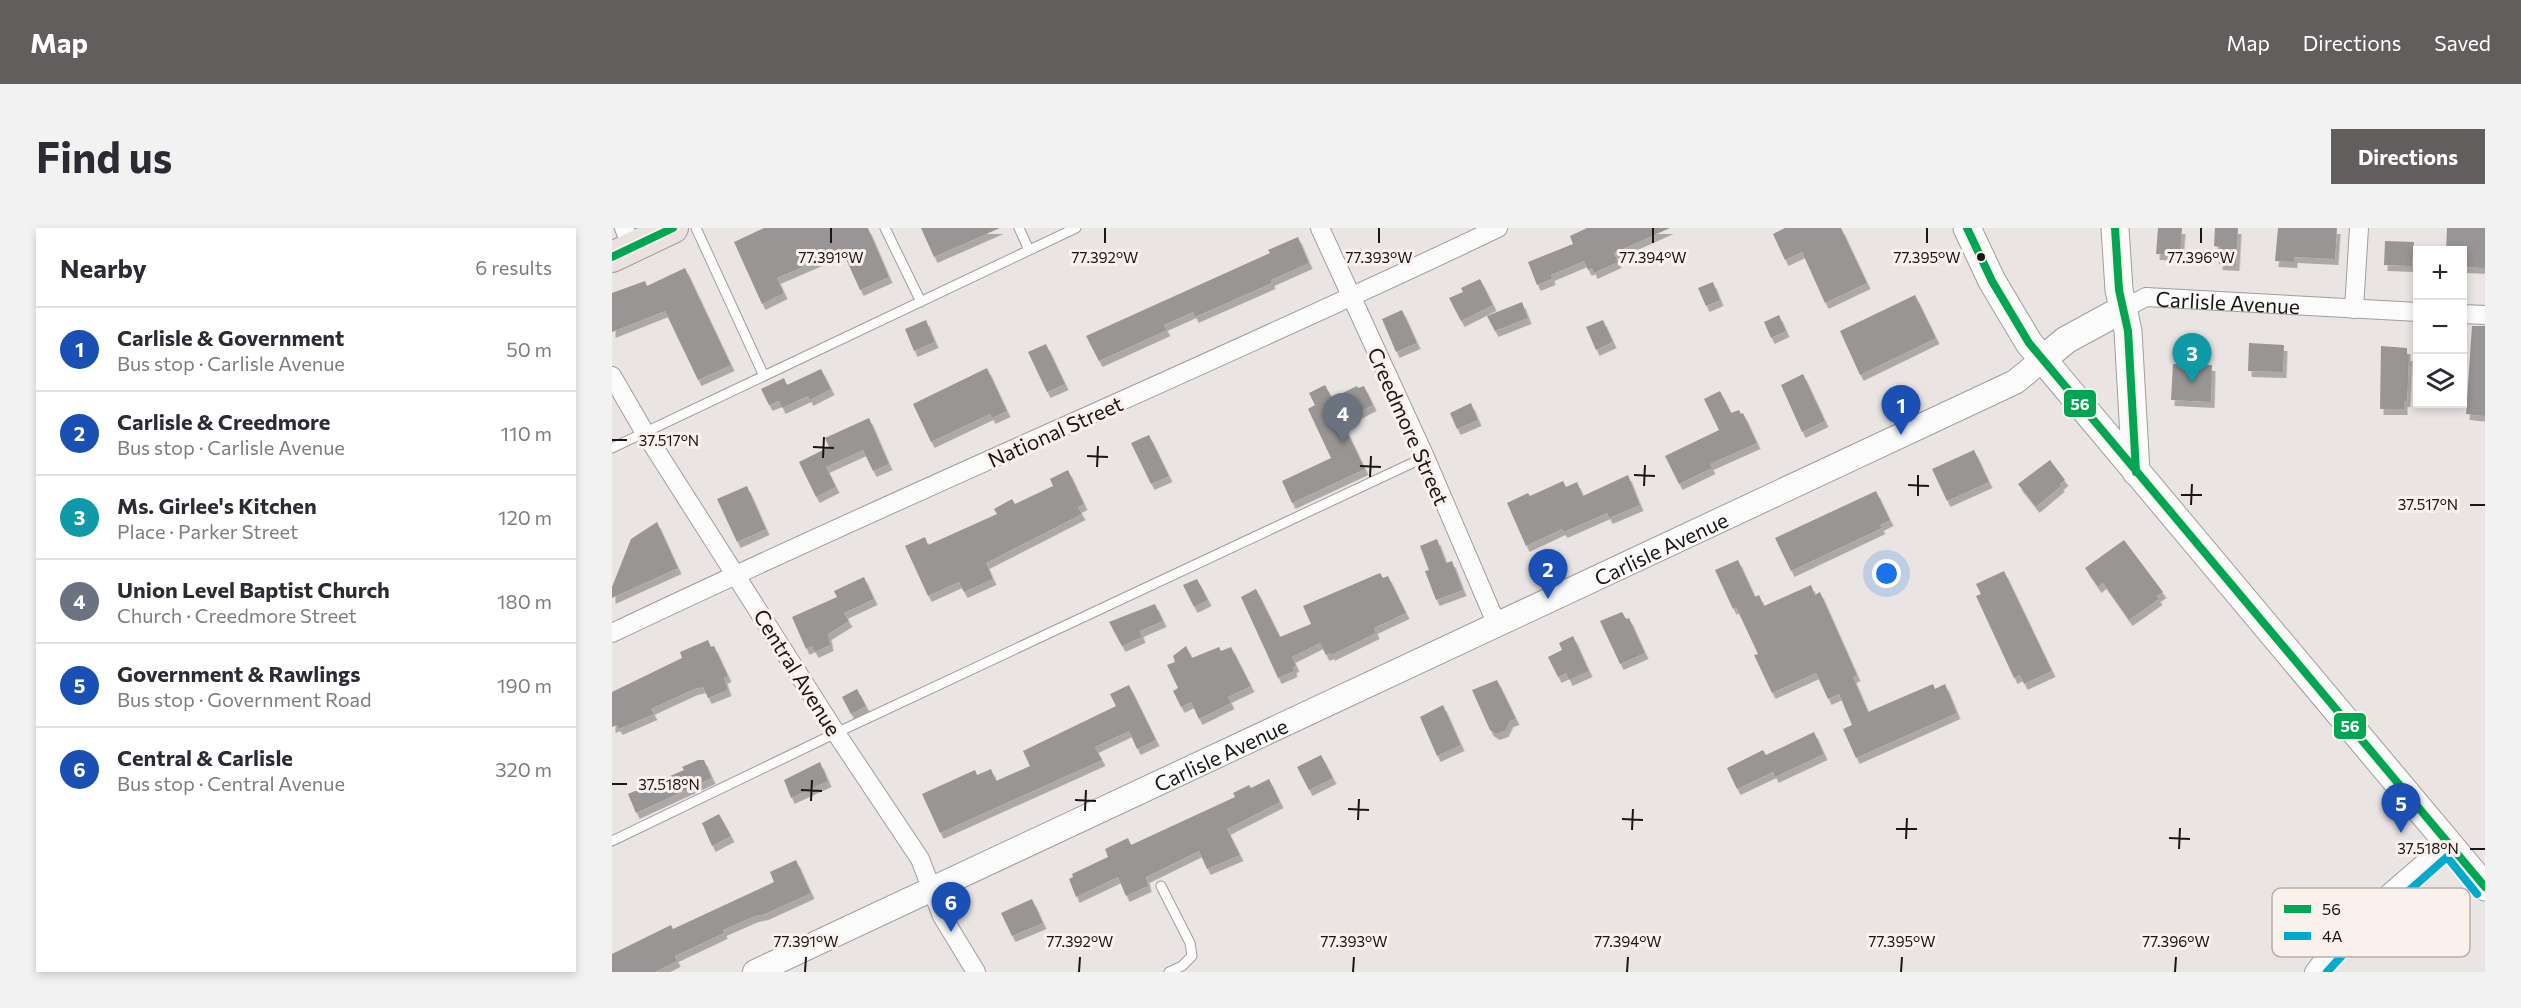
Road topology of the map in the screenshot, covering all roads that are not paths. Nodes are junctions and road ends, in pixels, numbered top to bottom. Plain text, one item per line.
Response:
1 (673, 228) edge
2 (696, 228) edge
3 (885, 228) edge
4 (1019, 228) edge
5 (1074, 228) edge
6 (1320, 228) edge
7 (1498, 228) edge
8 (1966, 228) edge
9 (2115, 228) edge
10 (2359, 228) edge
11 (623, 244) edge
12 (1029, 250) junction
13 (1351, 298) junction
14 (921, 302) junction
15 (2123, 309) junction
16 (2354, 309) junction
17 (2413, 312) edge
18 (2467, 314) edge
19 (2485, 315) edge
20 (2042, 360) junction
21 (612, 376) edge
22 (764, 376) junction
23 (645, 433) junction
24 (612, 448) edge
25 (1425, 458) junction
26 (2136, 472) junction
27 (736, 573) junction
28 (1497, 625) junction
29 (612, 633) edge
30 (836, 733) junction
31 (612, 841) edge
32 (2448, 842) junction
33 (1161, 886) dead end
34 (2485, 887) edge
35 (2392, 888) edge
36 (932, 890) junction
37 (2327, 957) edge
38 (755, 972) edge
39 (976, 972) edge
40 (1169, 972) edge
41 (2314, 972) edge

1 - 11 main road
2 - 22 lane
3 - 14 lane
4 - 12 lane
5 - 12 lane
6 - 13 street, Creedmore Street
7 - 13 street, National Street
8 - 20 main road
9 - 15 main road
10 - 16 street
12 - 14 lane
13 - 25 street, Creedmore Street
13 - 27 street, National Street
14 - 22 lane
15 - 16 street, Carlisle Avenue
15 - 20 main road, Carlisle Avenue
15 - 26 main road
16 - 17 street, Carlisle Avenue
18 - 19 street
20 - 26 main road
20 - 28 street, Carlisle Avenue
21 - 23 street, Central Avenue
22 - 23 lane
23 - 24 lane
23 - 27 street, Central Avenue
25 - 28 street, Creedmore Street
25 - 30 lane
26 - 32 main road
27 - 29 street, National Street
27 - 30 street, Central Avenue
28 - 36 street, Carlisle Avenue
30 - 31 lane
30 - 36 street, Central Avenue
32 - 34 main road
32 - 35 street
33 - 40 lane
36 - 38 street, Carlisle Avenue
36 - 39 street, Central Avenue
37 - 41 street

